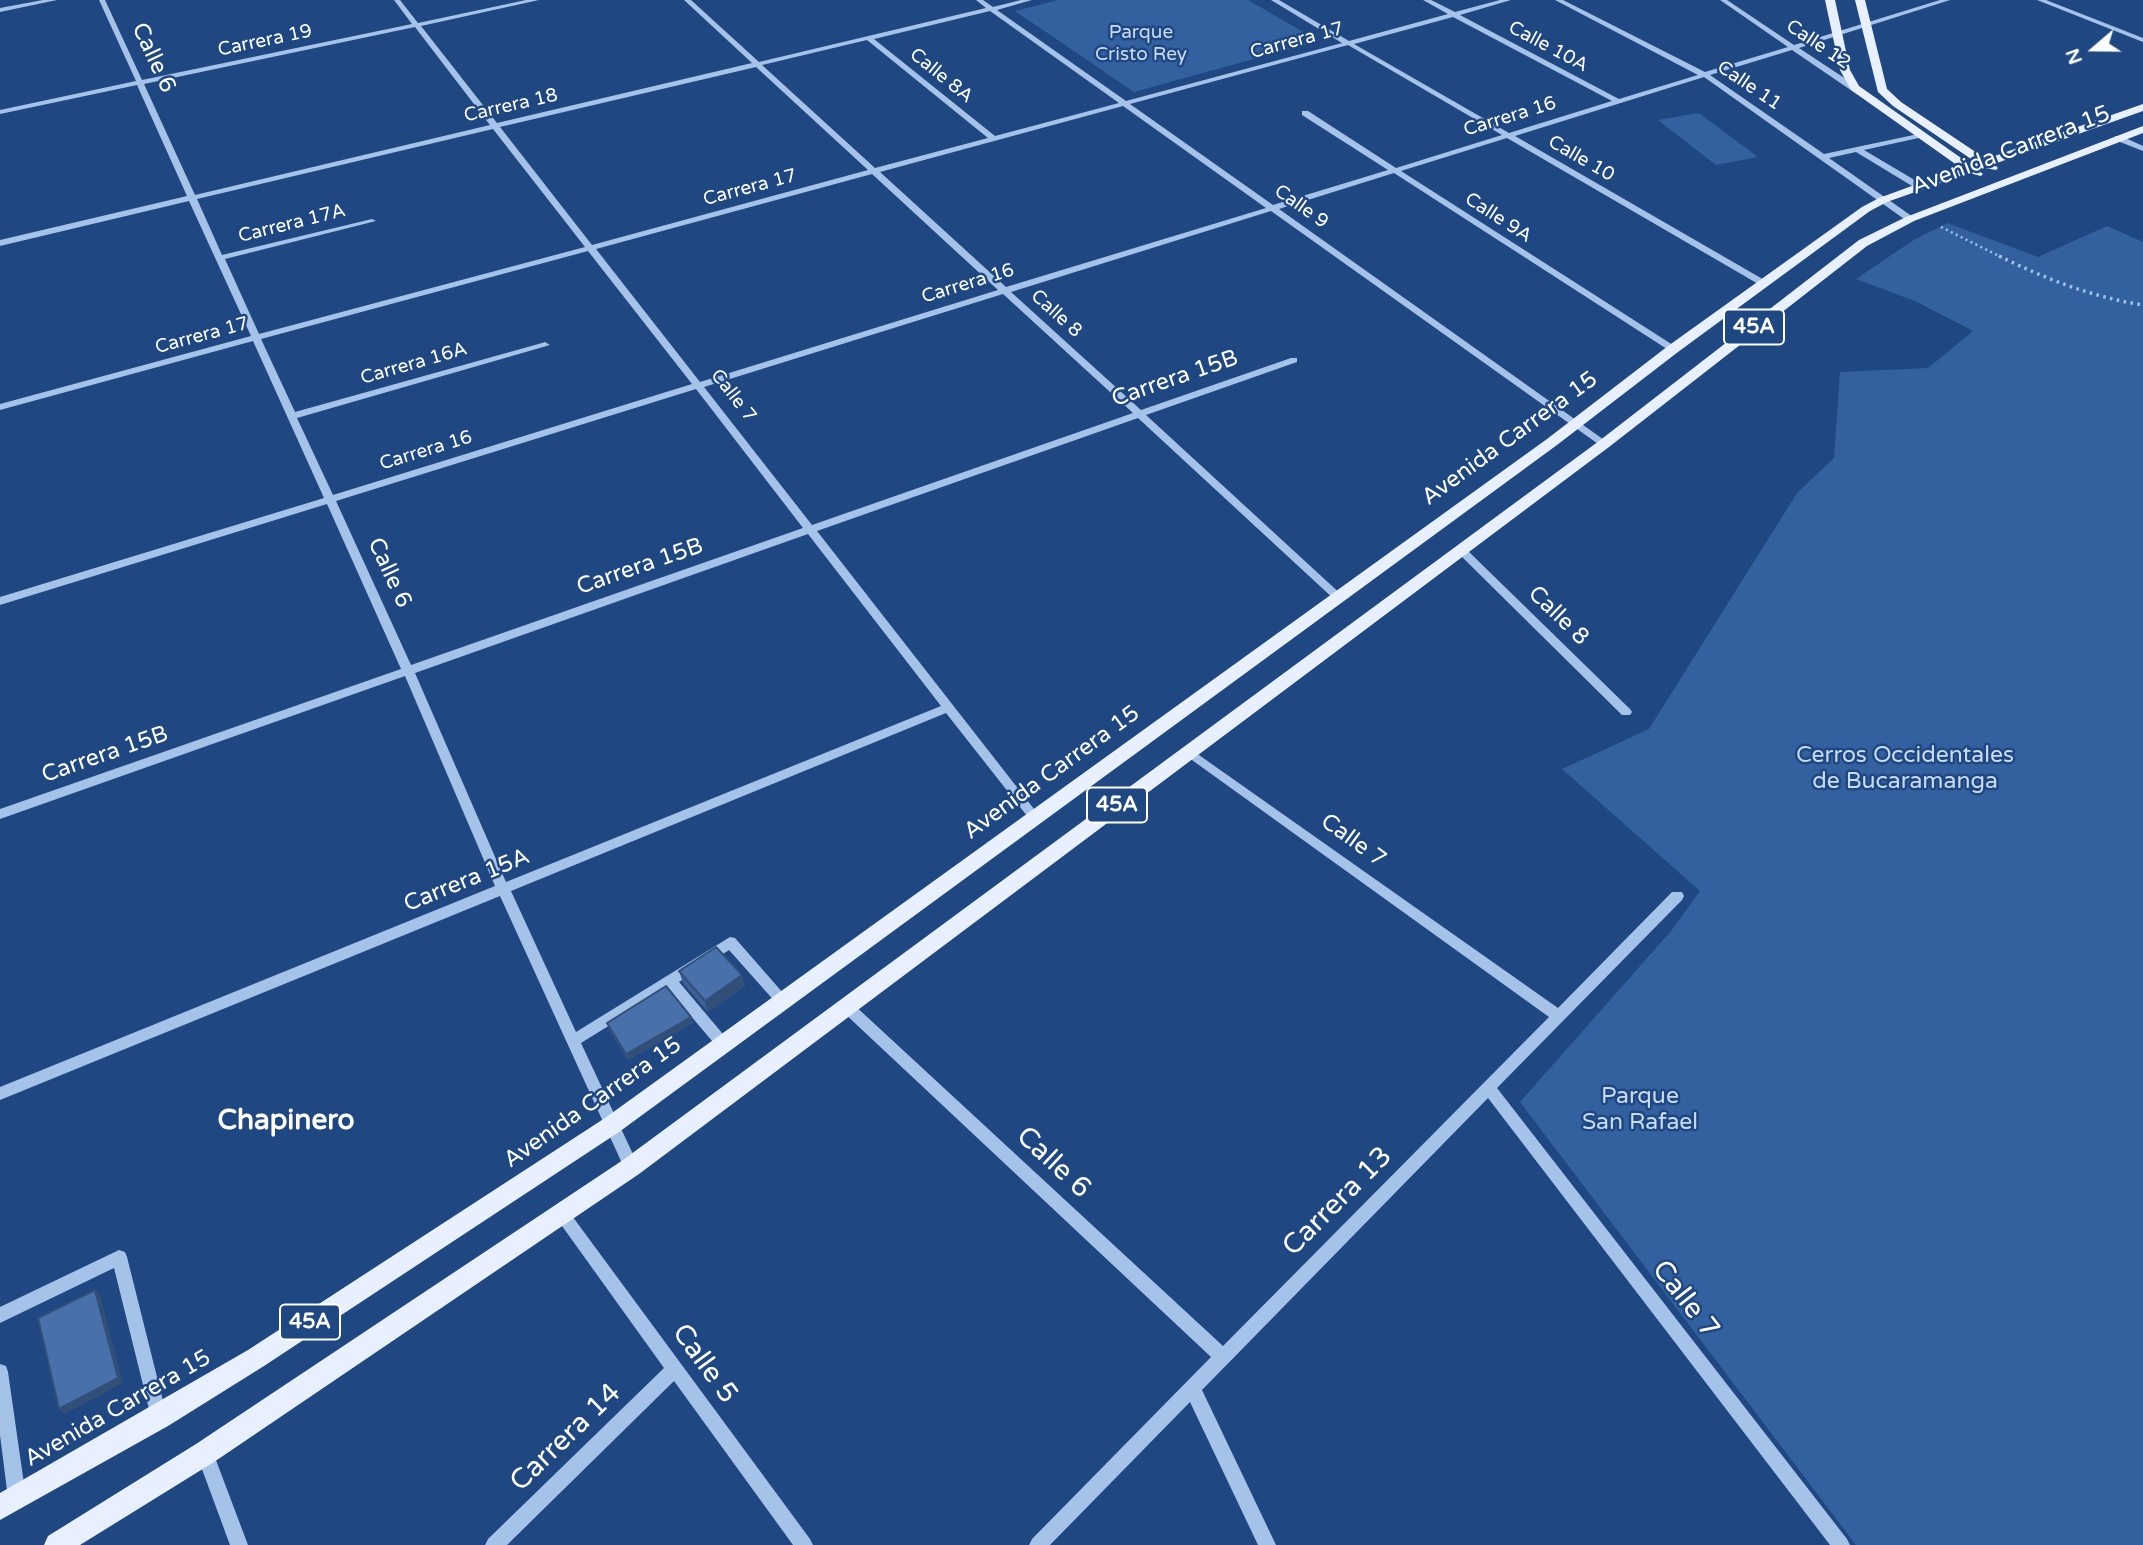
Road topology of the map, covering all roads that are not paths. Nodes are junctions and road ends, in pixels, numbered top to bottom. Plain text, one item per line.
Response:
1 (54, 0) edge
2 (102, 0) edge
3 (397, 0) edge
4 (536, 0) edge
5 (687, 0) edge
6 (979, 0) edge
7 (1029, 0) edge
8 (1274, 0) edge
9 (1426, 0) edge
10 (1508, 0) edge
11 (1558, 0) edge
12 (1723, 0) edge
13 (1830, 0) edge
14 (1860, 0) edge
15 (1947, 0) edge
16 (2040, 0) edge
17 (991, 9) junction
18 (0, 10) edge
19 (1454, 15) junction
20 (417, 25) junction
21 (1866, 25) junction
22 (1838, 34) junction
23 (869, 38) junction
24 (2143, 40) edge
25 (1348, 43) junction
26 (1793, 47) junction
27 (757, 64) junction
28 (1706, 75) junction
29 (140, 83) junction
30 (1861, 93) junction
31 (1618, 101) junction
32 (1125, 103) junction
33 (2143, 107) edge
34 (0, 112) edge
35 (1305, 113) dead end
36 (495, 126) junction
37 (2143, 129) edge
38 (1508, 135) junction
39 (1920, 135) junction
40 (2118, 138) junction
41 (994, 139) junction
42 (1857, 149) junction
43 (2143, 149) edge
44 (1823, 157) junction
45 (1986, 164) junction
46 (1971, 169) junction
47 (874, 171) junction
48 (1394, 171) junction
49 (2009, 180) junction
50 (1994, 185) junction
51 (1920, 187) junction
52 (192, 198) junction
53 (1883, 200) junction
54 (1272, 208) junction
55 (1914, 217) junction
56 (372, 221) dead end
57 (0, 243) edge
58 (590, 247) junction
59 (220, 258) junction
60 (1763, 283) junction
61 (1005, 291) junction
62 (256, 338) junction
63 (545, 345) dead end
64 (1673, 349) junction
65 (1294, 360) dead end
66 (698, 386) junction
67 (0, 407) edge
68 (1139, 414) junction
69 (292, 416) junction
70 (1576, 424) junction
71 (1604, 444) junction
72 (330, 499) junction
73 (810, 530) junction
74 (1461, 550) junction
75 (1339, 597) junction
76 (0, 601) edge
77 (408, 671) junction
78 (949, 708) junction
79 (1626, 712) dead end
80 (1189, 752) junction
81 (0, 814) edge
82 (1035, 818) junction
83 (503, 889) junction
84 (1677, 896) dead end
85 (670, 981) junction
86 (783, 1000) junction
87 (847, 1007) junction
88 (1558, 1016) junction
89 (573, 1041) junction
90 (723, 1044) junction
91 (1488, 1087) junction
92 (0, 1094) edge
93 (612, 1125) junction
94 (631, 1167) junction
95 (562, 1214) junction
96 (0, 1315) edge
97 (1223, 1357) junction
98 (675, 1369) junction
99 (0, 1372) edge
100 (1192, 1388) junction
101 (159, 1417) junction
102 (205, 1453) junction
103 (8, 1502) edge
104 (57, 1545) edge
105 (239, 1545) edge
106 (494, 1545) edge
107 (804, 1545) edge
108 (1038, 1545) edge
109 (1267, 1545) edge
110 (1841, 1545) edge

1 - 18 street
2 - 29 street, Calle 6
3 - 20 street, Calle 7
4 - 20 street, Carrera 19
5 - 27 street, Calle 8
6 - 17 street, Calle 9
7 - 17 street, Carrera 18
8 - 25 street, Calle 10
9 - 19 street, Calle 10A
10 - 19 street, Carrera 17
11 - 28 street, Calle 11
12 - 26 street, Calle 12
13 - 22 main road
14 - 21 main road
15 - 21 street, Carrera 16
16 - 24 street
17 - 23 street, Carrera 18
17 - 32 street, Calle 9
19 - 25 street, Carrera 17
19 - 31 street, Calle 10A
20 - 29 street, Carrera 19
20 - 36 street, Calle 7
21 - 22 street, Carrera 16
21 - 45 main road
22 - 26 street, Carrera 16
22 - 30 main road
23 - 27 street, Carrera 18
23 - 41 street, Calle 8A
25 - 32 street, Carrera 17
25 - 38 street, Calle 10
26 - 28 street, Carrera 16
26 - 30 street, Calle 12
27 - 36 street, Carrera 18
27 - 47 street, Calle 8
28 - 31 street, Carrera 16
28 - 44 street, Calle 11
29 - 34 street, Carrera 19
29 - 52 street, Calle 6
30 - 39 main road
31 - 38 street, Carrera 16
32 - 41 street, Carrera 17
32 - 54 street, Calle 9
33 - 45 main road, Avenida Carrera 15 / 45A
35 - 48 street, Calle 9A
36 - 52 street, Carrera 18
36 - 58 street, Calle 7
37 - 40 main road, Avenida Carrera 15 / 45A
38 - 48 street, Carrera 16
38 - 60 street, Calle 10
39 - 42 street
39 - 46 main road
40 - 43 street
40 - 49 main road, Avenida Carrera 15 / 45A
41 - 47 street, Carrera 17
42 - 44 street
42 - 51 street
44 - 53 street, Calle 11
45 - 46 main road, Avenida Carrera 15 / 45A
45 - 49 main road
46 - 50 main road
46 - 51 main road, Avenida Carrera 15 / 45A
47 - 58 street, Carrera 17
47 - 61 street, Calle 8
48 - 54 street, Carrera 16
48 - 64 street, Calle 9A
49 - 50 main road, Avenida Carrera 15 / 45A
50 - 55 main road, Avenida Carrera 15 / 45A
51 - 53 main road, Avenida Carrera 15 / 45A
52 - 57 street, Carrera 18
52 - 59 street, Calle 6
53 - 55 street, Calle 11
53 - 60 main road, Avenida Carrera 15 / 45A
54 - 61 street, Carrera 16
54 - 70 street, Calle 9
55 - 71 main road, Avenida Carrera 15 / 45A
56 - 59 street, Carrera 17A
58 - 62 street, Carrera 17
58 - 66 street, Calle 7
59 - 62 street, Calle 6
60 - 64 main road, Avenida Carrera 15 / 45A
61 - 66 street, Carrera 16
61 - 68 street, Calle 8
62 - 67 street, Carrera 17
62 - 69 street, Calle 6
63 - 69 street, Carrera 16A
64 - 70 main road, Avenida Carrera 15 / 45A
65 - 68 street, Carrera 15B
66 - 72 street, Carrera 16
66 - 73 street, Calle 7
68 - 73 street, Carrera 15B
68 - 75 street, Calle 8
69 - 72 street, Calle 6
70 - 71 street, Calle 9
70 - 75 main road, Avenida Carrera 15 / 45A
71 - 74 main road, Avenida Carrera 15 / 45A
72 - 76 street, Carrera 16
72 - 77 street, Calle 6
73 - 77 street, Carrera 15B
73 - 78 street, Calle 7
74 - 79 street, Calle 8
74 - 80 main road, Avenida Carrera 15 / 45A
75 - 82 main road, Avenida Carrera 15 / 45A
77 - 81 street, Carrera 15B
77 - 83 street, Calle 6
78 - 82 street, Calle 7
78 - 83 street, Carrera 15A
80 - 87 main road, Avenida Carrera 15 / 45A
80 - 88 street, Calle 7
82 - 86 main road, Avenida Carrera 15 / 45A
83 - 89 street, Calle 6
83 - 92 street, Carrera 15A
84 - 88 street, Carrera 13
85 - 86 street
85 - 89 street
85 - 90 street
86 - 90 main road, Avenida Carrera 15 / 45A
87 - 94 main road, Avenida Carrera 15 / 45A
87 - 97 street, Calle 6
88 - 91 street, Carrera 13
89 - 93 street, Calle 6
90 - 93 main road, Avenida Carrera 15 / 45A
91 - 97 street, Carrera 13
91 - 110 street, Calle 7
93 - 94 street, Calle 6
93 - 101 main road, Avenida Carrera 15 / 45A
94 - 95 main road, Avenida Carrera 15 / 45A
95 - 98 street, Calle 5
95 - 102 main road, Avenida Carrera 15 / 45A
96 - 101 street
97 - 100 street, Carrera 13
98 - 106 street, Carrera 14
98 - 107 street, Calle 5
99 - 103 street
100 - 108 street, Carrera 13
100 - 109 street
101 - 103 main road, Avenida Carrera 15 / 45A
102 - 104 main road, Avenida Carrera 15 / 45A
102 - 105 street

